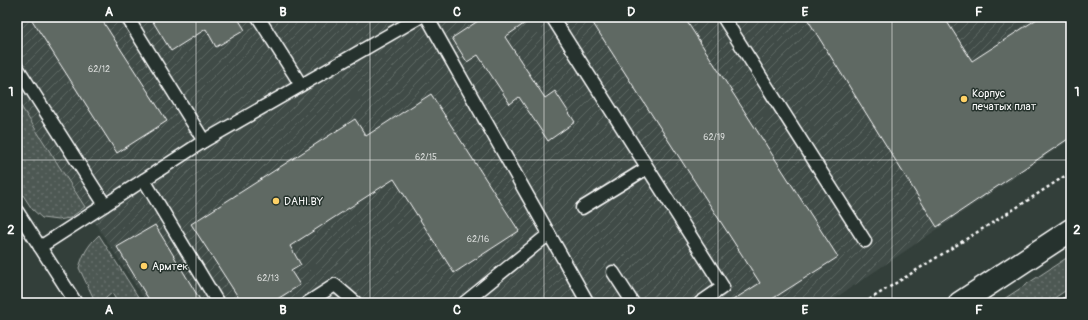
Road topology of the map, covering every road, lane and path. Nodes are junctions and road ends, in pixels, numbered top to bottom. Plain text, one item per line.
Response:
1 (127, 17) edge
2 (258, 17) edge
3 (420, 17) edge
4 (426, 17) edge
5 (552, 17) edge
6 (722, 17) edge
7 (17, 68) edge
8 (301, 85) junction
9 (204, 141) junction
10 (647, 168) junction
11 (1071, 172) edge
12 (144, 180) junction
13 (105, 205) junction
14 (582, 208) dead end
15 (17, 211) edge
16 (1071, 230) edge
17 (549, 234) junction
18 (865, 241) dead end
19 (40, 246) junction
20 (613, 272) dead end
21 (1071, 294) edge
22 (76, 303) edge
23 (218, 303) edge
24 (307, 303) edge
25 (356, 303) edge
26 (464, 303) edge
27 (588, 303) edge
28 (633, 303) edge
29 (700, 303) edge
30 (864, 303) edge
31 (960, 303) edge
32 (1057, 303) edge

1 - 9 lane
2 - 8 lane
3 - 8 lane
4 - 17 lane
5 - 10 lane
6 - 18 lane
7 - 13 lane
8 - 9 lane
9 - 12 lane
10 - 14 lane
10 - 29 lane
11 - 30 path
12 - 13 lane
12 - 23 lane
13 - 19 lane
15 - 19 lane
16 - 31 street
17 - 26 lane
17 - 27 lane
19 - 22 lane
20 - 28 lane
21 - 32 path
24 - 25 lane

